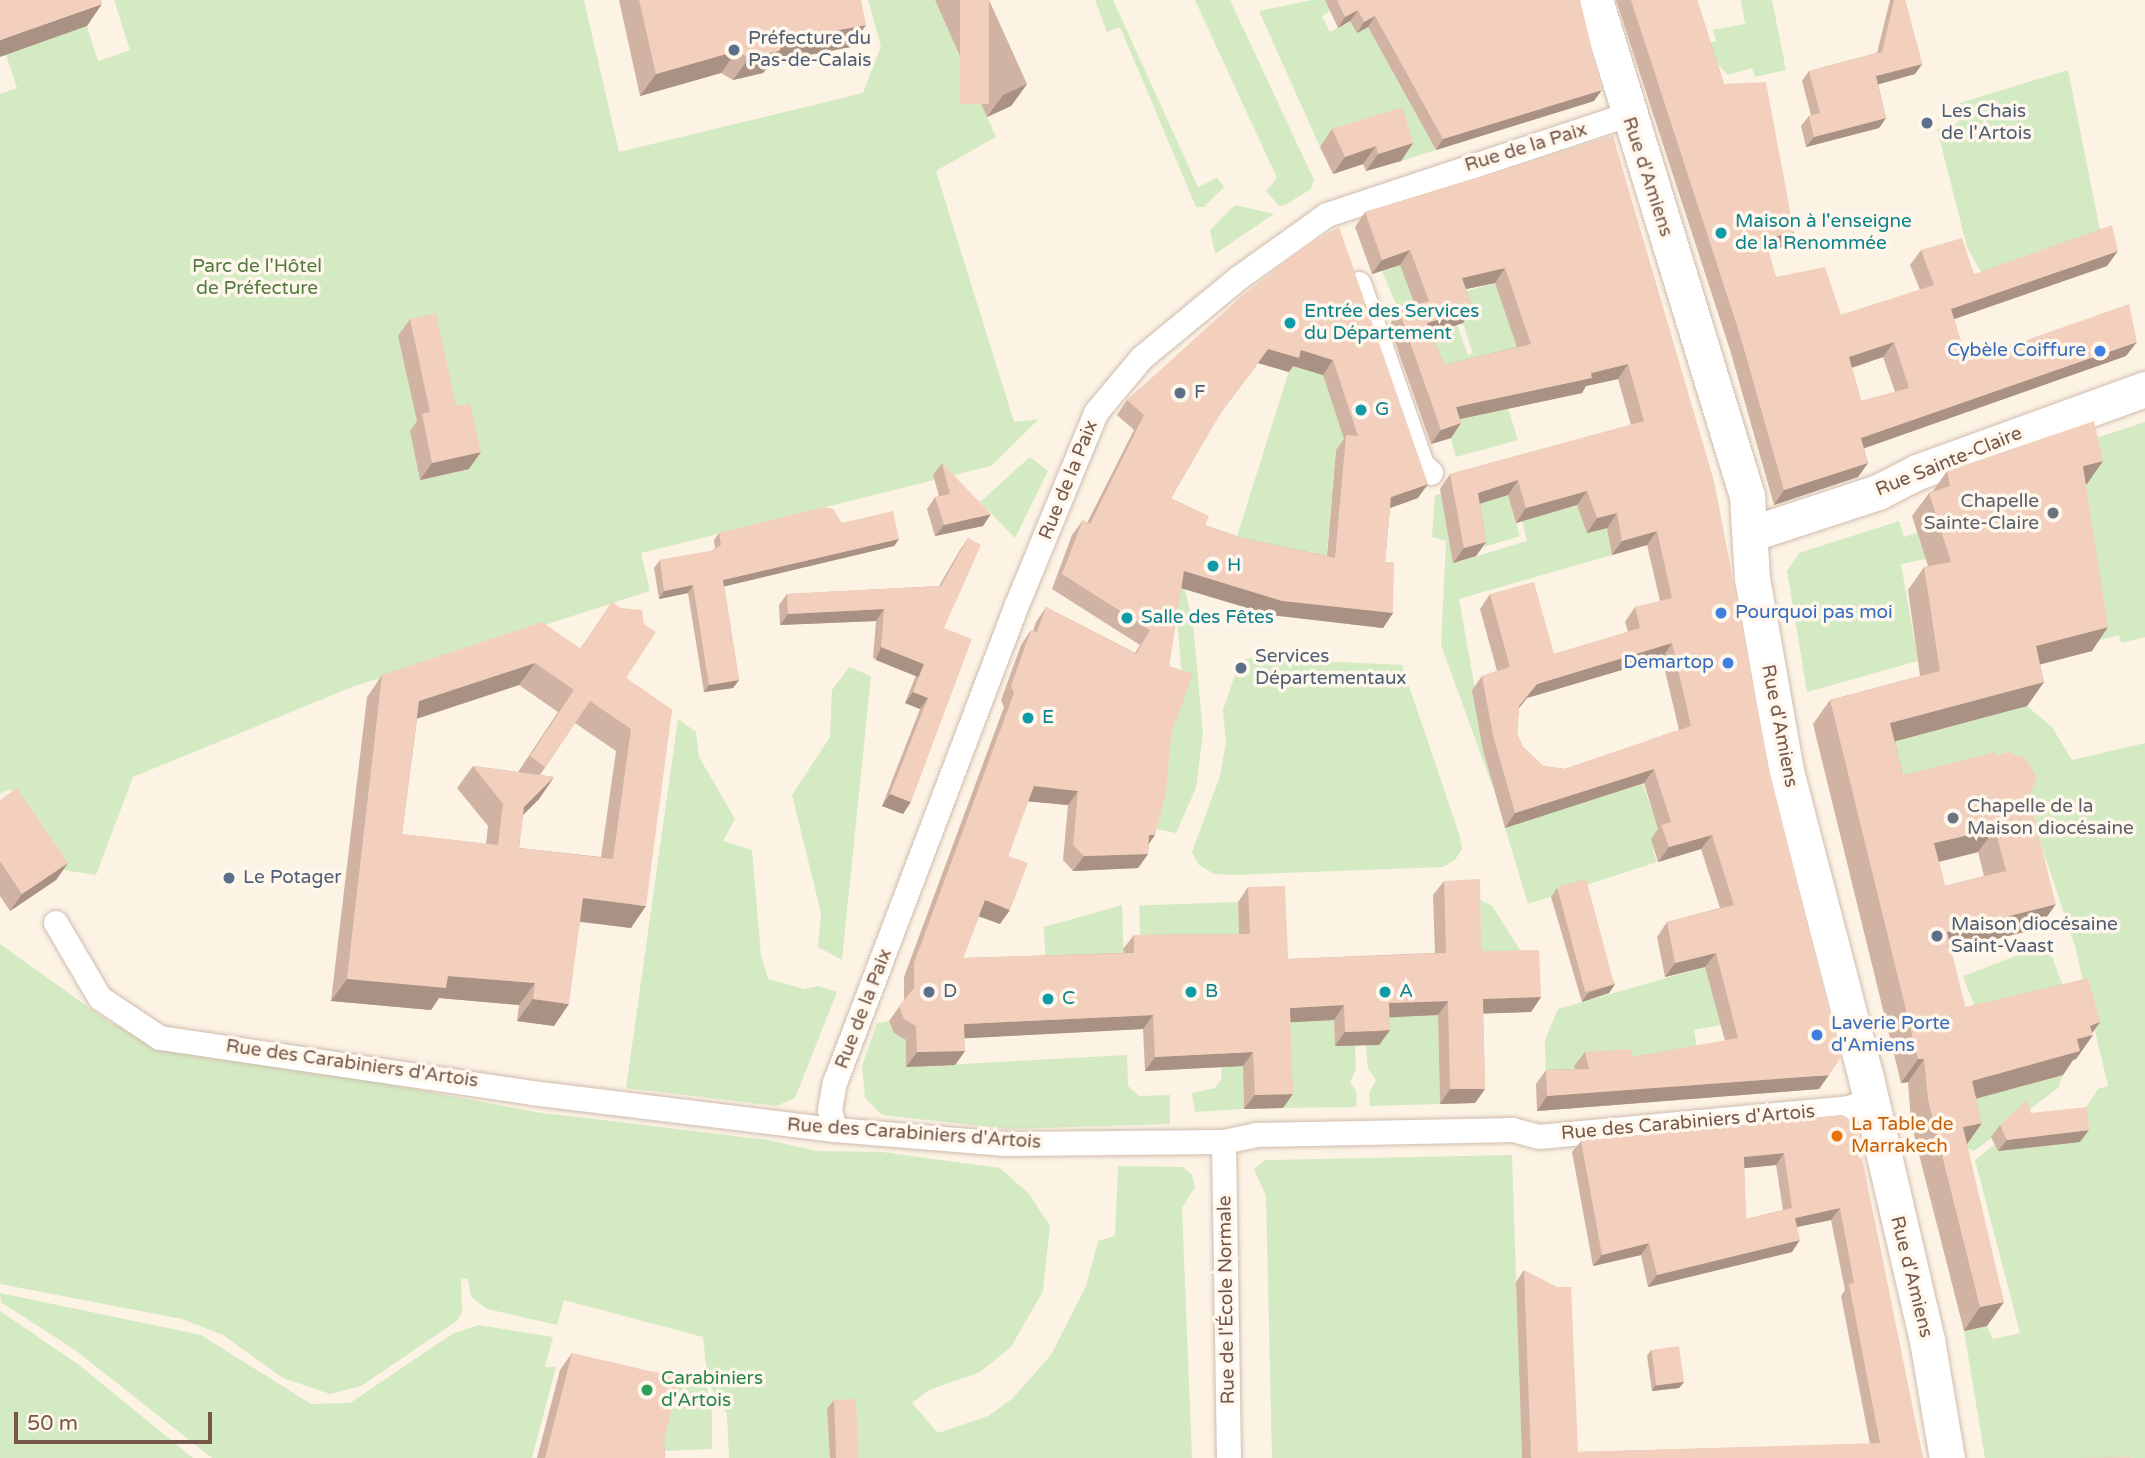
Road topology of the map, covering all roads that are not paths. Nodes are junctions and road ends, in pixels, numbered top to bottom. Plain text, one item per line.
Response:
1 (1595, 0) edge
2 (1628, 115) junction
3 (1334, 211) junction
4 (1343, 240) edge
5 (1352, 265) edge
6 (2145, 389) edge
7 (1431, 473) dead end
8 (1753, 533) junction
9 (56, 923) dead end
10 (1871, 1101) junction
11 (835, 1130) junction
12 (1224, 1142) junction
13 (1229, 1458) edge
14 (1947, 1458) edge

1 - 2 street, Rue d'Amiens
2 - 3 street, Rue de la Paix
2 - 8 street, Rue d'Amiens
3 - 4 street
3 - 11 street, Rue de la Paix
5 - 7 street
6 - 8 street, Rue Sainte-Claire
8 - 10 street, Rue d'Amiens
9 - 11 street, Rue des Carabiniers d'Artois
10 - 12 street, Rue des Carabiniers d'Artois
10 - 14 street, Rue d'Amiens
11 - 12 street, Rue des Carabiniers d'Artois
12 - 13 street, Rue de l'École Normale

